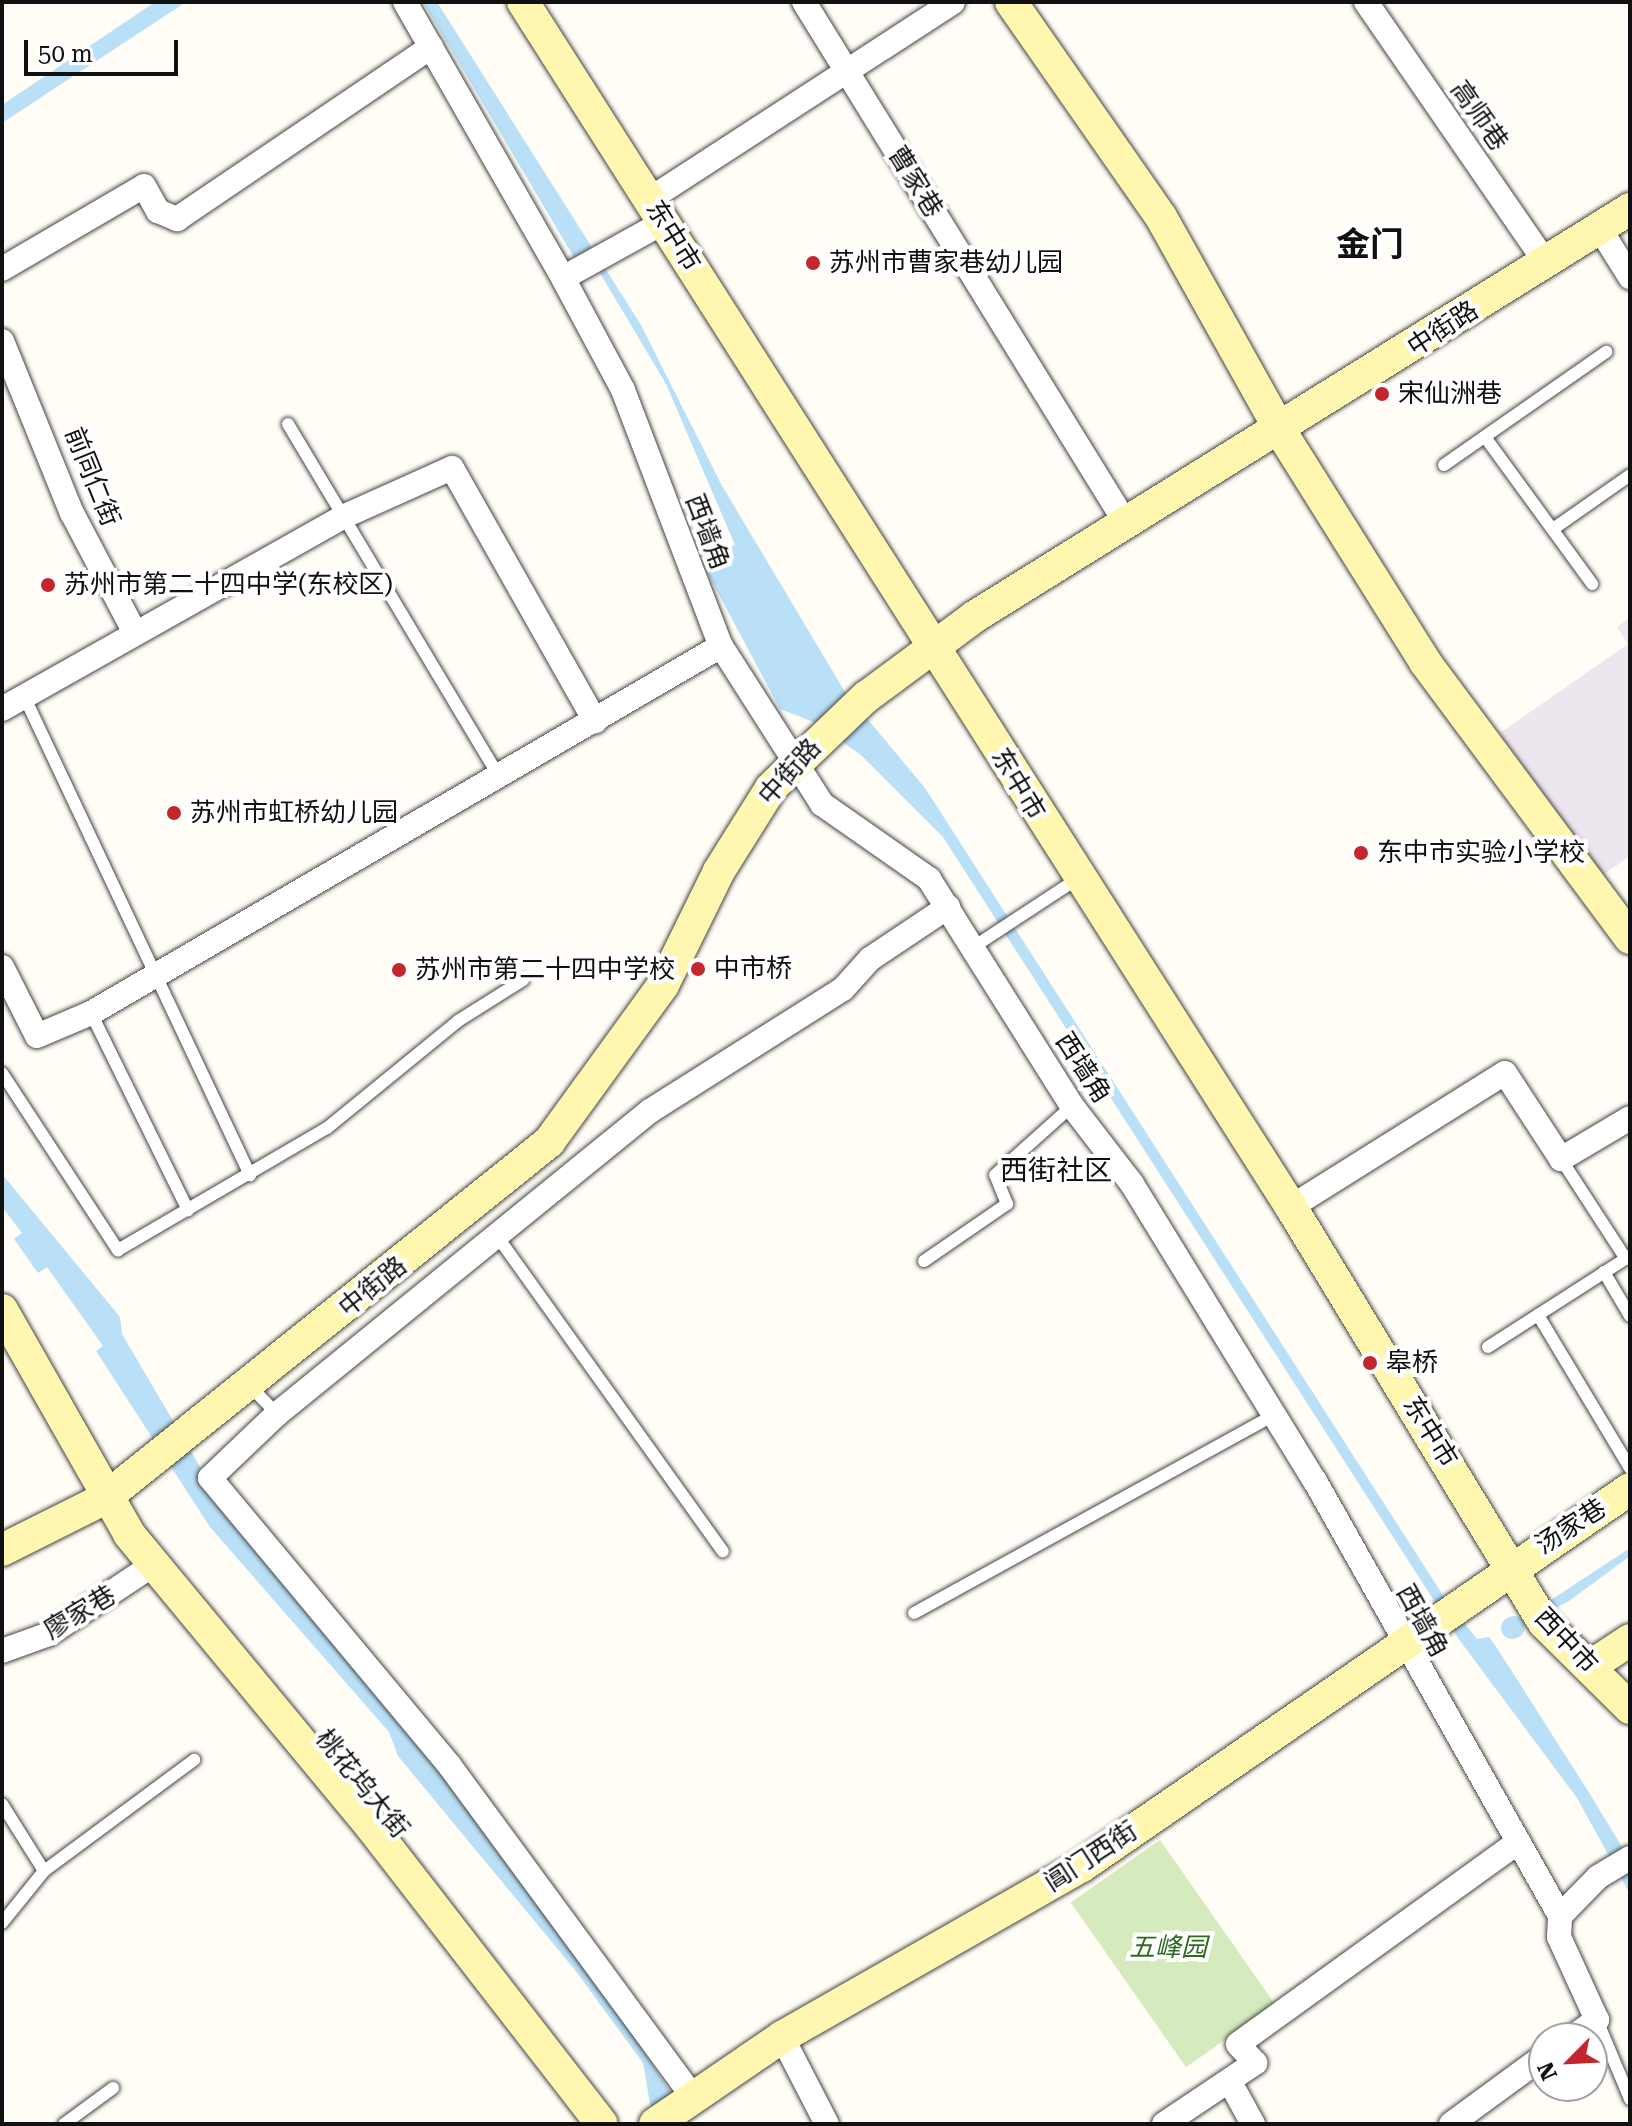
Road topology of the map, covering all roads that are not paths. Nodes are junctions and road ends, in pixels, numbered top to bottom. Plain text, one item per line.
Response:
1 (405, 2) edge
2 (523, 2) edge
3 (804, 2) edge
4 (953, 2) edge
5 (1011, 2) edge
6 (1366, 2) edge
7 (431, 47) junction
8 (847, 72) junction
9 (1630, 209) edge
10 (657, 210) junction
11 (1600, 229) junction
12 (1546, 263) junction
13 (2, 269) edge
14 (567, 276) junction
15 (1630, 277) edge
16 (2, 341) edge
17 (1606, 352) dead end
18 (288, 424) dead end
19 (1281, 432) junction
20 (1485, 437) junction
21 (1444, 465) dead end
22 (1630, 475) edge
23 (345, 516) junction
24 (1127, 525) junction
25 (1553, 529) junction
26 (1592, 584) dead end
27 (135, 633) junction
28 (933, 645) junction
29 (721, 646) junction
30 (24, 696) junction
31 (2, 709) edge
32 (595, 721) junction
33 (804, 751) junction
34 (496, 771) junction
35 (1077, 879) junction
36 (948, 907) junction
37 (1630, 938) edge
38 (983, 940) junction
39 (2, 967) edge
40 (161, 975) junction
41 (523, 980) dead end
42 (91, 1013) junction
43 (2, 1073) edge
44 (1072, 1106) junction
45 (1630, 1118) edge
46 (1561, 1159) junction
47 (250, 1175) junction
48 (1291, 1207) junction
49 (188, 1210) junction
50 (497, 1236) junction
51 (1628, 1257) edge
52 (924, 1261) dead end
53 (1604, 1272) junction
54 (2, 1310) edge
55 (1538, 1315) junction
56 (1630, 1316) edge
57 (1488, 1347) dead end
58 (250, 1386) junction
59 (277, 1414) junction
60 (1273, 1416) junction
61 (1630, 1468) edge
62 (122, 1485) junction
63 (1630, 1489) edge
64 (2, 1550) edge
65 (723, 1552) dead end
66 (153, 1565) junction
67 (1512, 1566) junction
68 (914, 1613) dead end
69 (1630, 1640) edge
70 (1402, 1647) junction
71 (2, 1651) edge
72 (1589, 1667) junction
73 (1630, 1708) edge
74 (194, 1760) dead end
75 (2, 1804) edge
76 (1518, 1842) junction
77 (1630, 1858) edge
78 (44, 1871) junction
79 (1560, 1916) junction
80 (2, 1923) edge
81 (1597, 2020) junction
82 (1594, 2022) edge
83 (782, 2037) junction
84 (1528, 2068) edge
85 (1231, 2084) junction
86 (113, 2088) dead end
87 (1630, 2099) edge
88 (690, 2100) junction
89 (64, 2124) edge
90 (602, 2124) edge
91 (627, 2124) edge
92 (655, 2124) edge
93 (827, 2124) edge
94 (1164, 2124) edge
95 (1253, 2124) edge
96 (1451, 2124) edge

1 - 7 street, 西墙角
2 - 10 main road, 东中市
3 - 8 street, 曹家巷
4 - 8 street
5 - 19 main road
6 - 12 street, 高师巷
7 - 13 street
7 - 14 street, 西墙角
8 - 10 street
8 - 24 street, 曹家巷
9 - 11 main road, 中街路
10 - 14 street
10 - 28 main road, 东中市
11 - 12 main road, 中街路
11 - 15 street
12 - 19 main road, 中街路
14 - 29 street, 西墙角
16 - 27 street, 前同仁街
17 - 20 lane
18 - 23 lane
19 - 24 main road, 中街路
19 - 37 main road
20 - 21 lane
20 - 25 lane
22 - 25 lane
23 - 27 street
23 - 32 street
23 - 34 lane
24 - 28 main road, 中街路
25 - 26 lane
27 - 30 street
28 - 33 main road, 中街路
28 - 35 main road, 东中市
29 - 32 street
29 - 33 street, 西墙角
30 - 31 street
30 - 40 lane
32 - 34 street
33 - 36 street, 西墙角
33 - 58 main road, 中街路
34 - 40 street
35 - 38 lane
35 - 48 main road, 东中市
36 - 38 street, 西墙角
36 - 50 street
38 - 44 street, 西墙角
39 - 42 street
40 - 42 street
40 - 47 lane
41 - 47 lane
42 - 49 lane
43 - 49 lane
44 - 52 lane
44 - 60 street, 西墙角
45 - 46 street
46 - 48 street
46 - 51 lane
47 - 49 lane
48 - 67 main road, 东中市
50 - 59 street
50 - 65 lane
51 - 53 lane
53 - 55 lane
53 - 56 lane
54 - 62 main road, 桃花坞大街
55 - 57 lane
55 - 61 lane
58 - 59 lane
58 - 62 main road, 中街路
59 - 88 street
60 - 68 lane
60 - 70 street, 西墙角
62 - 64 main road
62 - 66 main road, 桃花坞大街
62 - 91 main road, 桃花坞大街
63 - 67 main road, 汤家巷
66 - 71 street, 廖家巷
66 - 90 main road, 桃花坞大街
67 - 70 main road, 阊门西街
67 - 72 main road, 西中市
69 - 72 main road
70 - 76 street, 西墙角
70 - 83 main road, 阊门西街
72 - 73 main road, 西中市
74 - 78 lane
75 - 78 lane
76 - 79 street, 西墙角
76 - 85 street
77 - 79 street
78 - 80 lane
79 - 81 street, 西墙角
81 - 82 street
81 - 87 lane
83 - 88 main road, 阊门西街
83 - 93 street
84 - 96 street
85 - 94 street
85 - 95 street
86 - 89 lane
88 - 92 main road, 阊门西街

